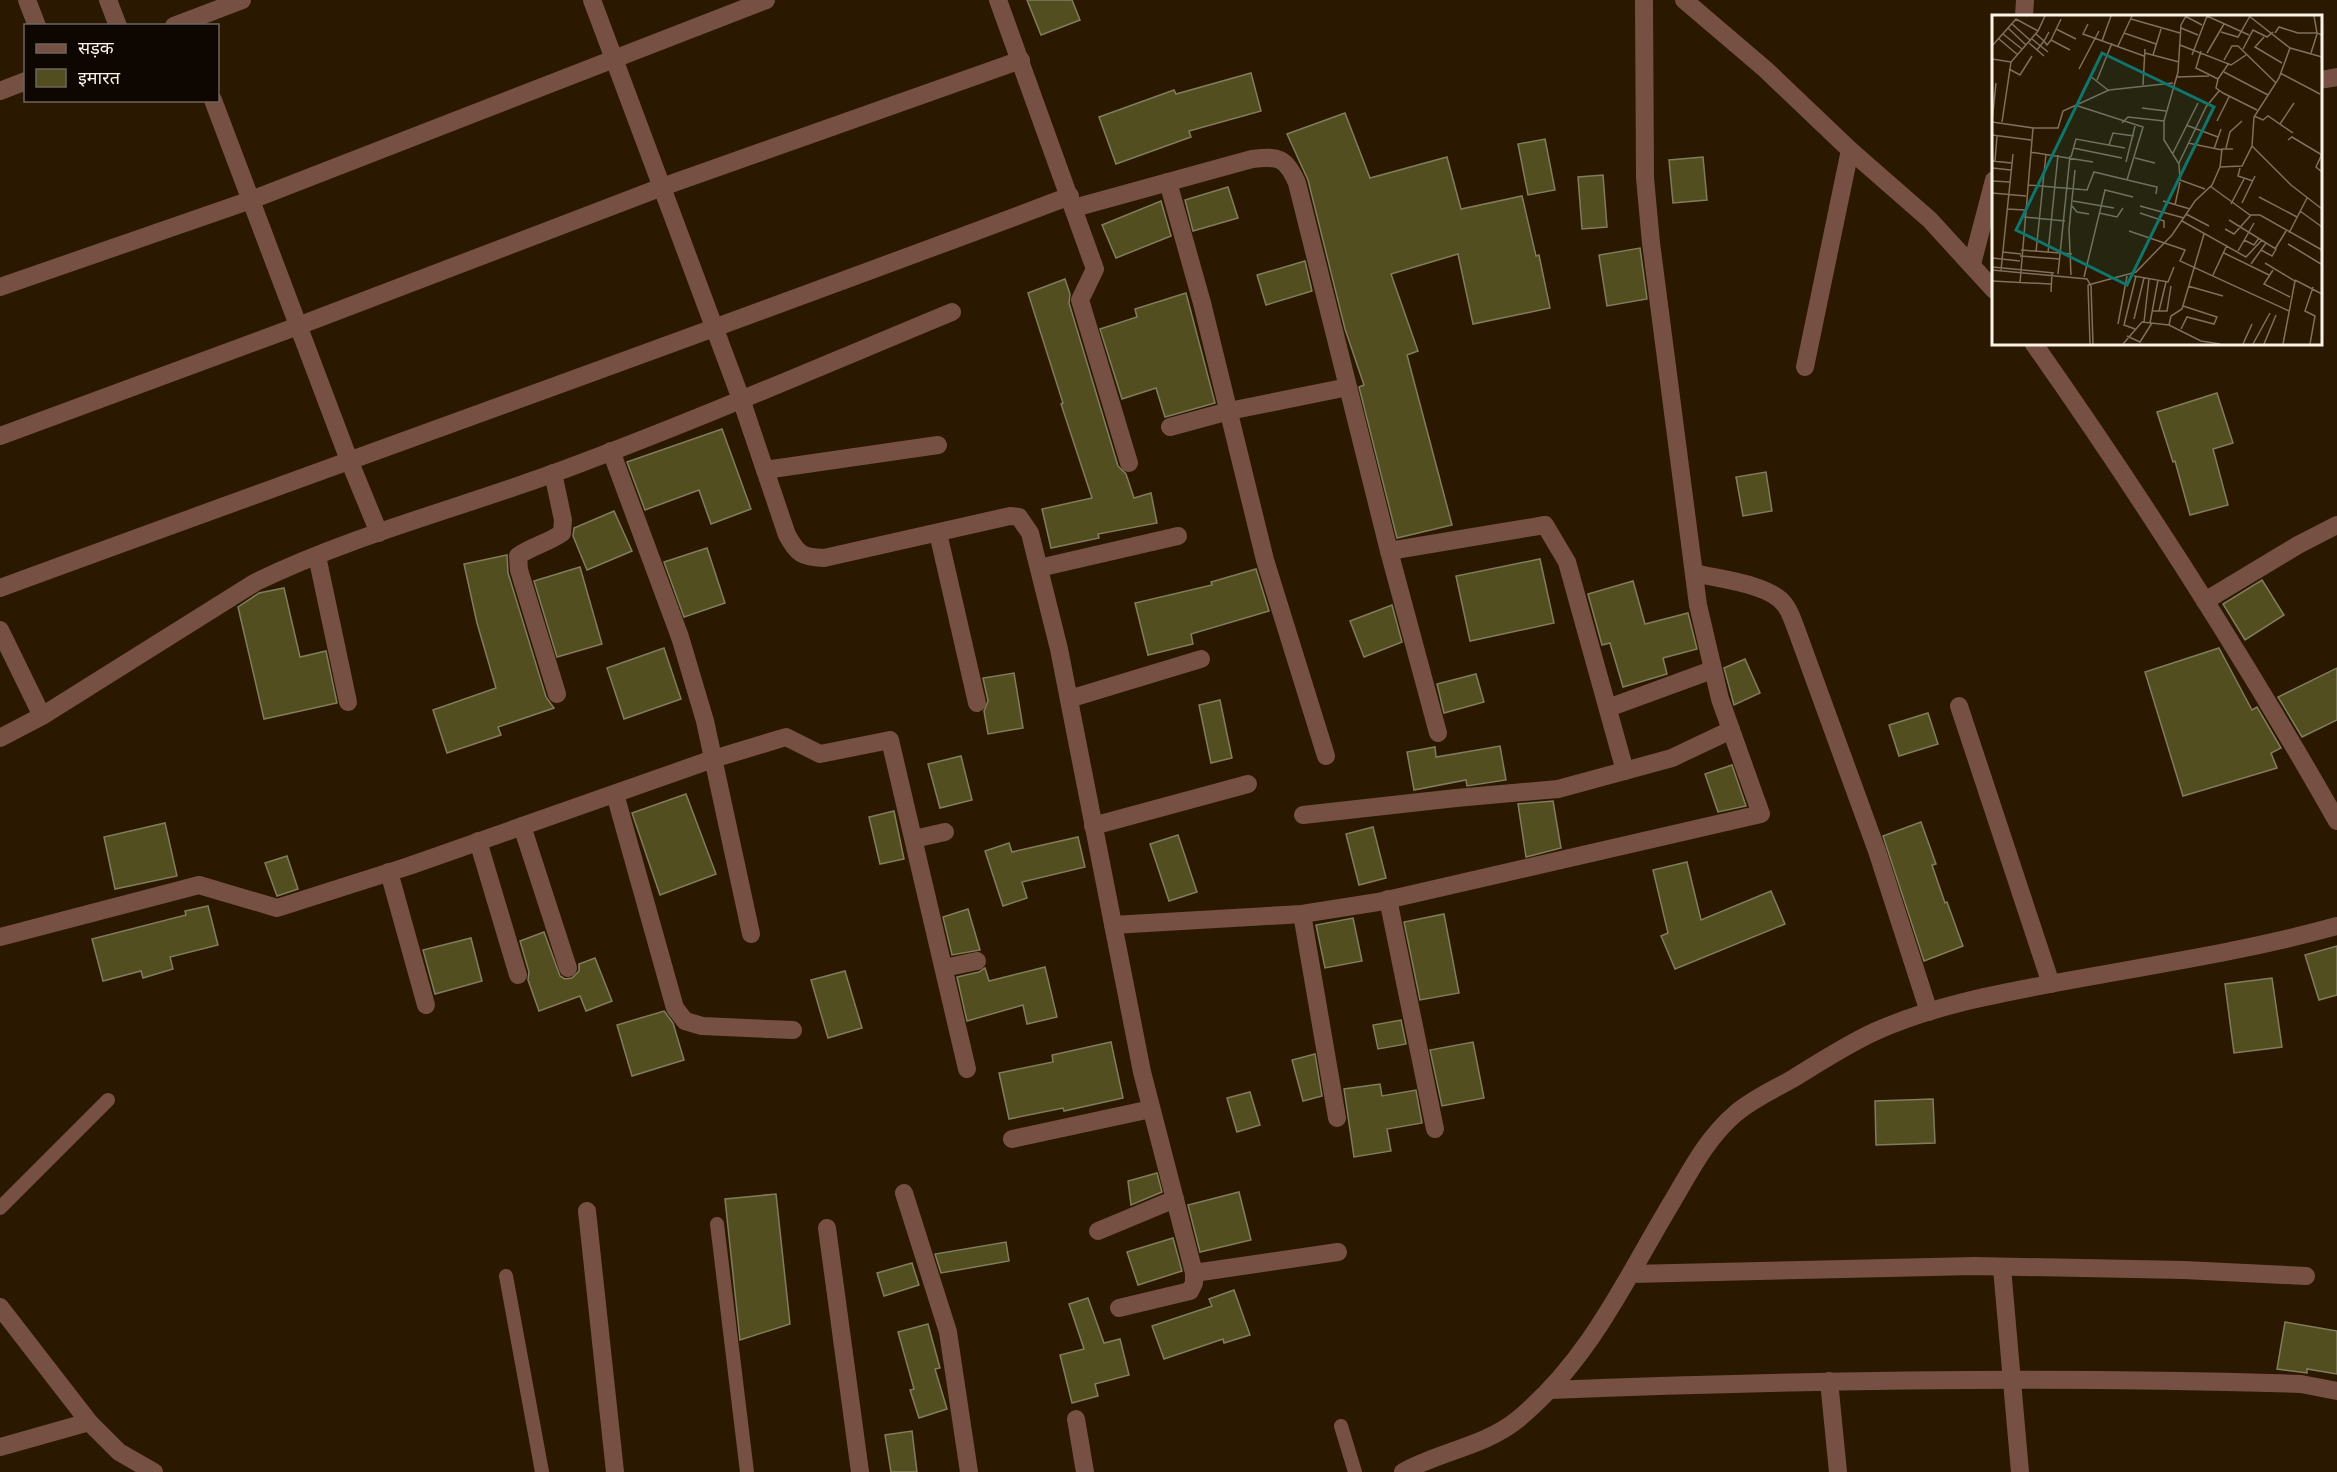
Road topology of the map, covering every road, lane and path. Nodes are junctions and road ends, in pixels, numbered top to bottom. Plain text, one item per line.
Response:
1 (27, 0) edge
2 (108, 0) edge
3 (189, 0) edge
4 (242, 0) edge
5 (592, 0) edge
6 (766, 0) edge
7 (999, 0) edge
8 (1644, 0) edge
9 (1684, 0) edge
10 (2025, 0) edge
11 (2024, 15) edge
12 (184, 23) edge
13 (36, 24) edge
14 (117, 24) edge
15 (614, 58) junction
16 (1020, 60) junction
17 (2337, 77) edge
18 (2322, 80) edge
19 (24, 82) edge
20 (0, 91) edge
21 (214, 102) edge
22 (1850, 150) junction
23 (1168, 182) junction
24 (662, 187) junction
25 (1992, 188) edge
26 (251, 200) junction
27 (1072, 202) junction
28 (1972, 264) junction
29 (0, 287) edge
30 (1992, 288) edge
31 (952, 312) dead end
32 (298, 326) junction
33 (716, 328) junction
34 (2035, 345) edge
35 (1805, 367) dead end
36 (1348, 387) junction
37 (741, 399) junction
38 (1229, 411) junction
39 (1170, 428) dead end
40 (0, 436) edge
41 (938, 445) dead end
42 (611, 451) junction
43 (349, 460) junction
44 (1129, 463) dead end
45 (765, 470) junction
46 (553, 473) junction
47 (2337, 525) edge
48 (379, 533) junction
49 (938, 533) junction
50 (1178, 537) dead end
51 (1389, 551) junction
52 (318, 555) junction
53 (1039, 568) junction
54 (1694, 573) junction
55 (0, 588) edge
56 (2205, 601) junction
57 (0, 630) edge
58 (1201, 659) dead end
59 (1712, 670) junction
60 (557, 694) dead end
61 (1069, 699) junction
62 (348, 702) dead end
63 (977, 703) dead end
64 (1959, 706) dead end
65 (1608, 708) junction
66 (42, 716) junction
67 (1731, 730) junction
68 (1438, 734) dead end
69 (0, 738) edge
70 (1326, 756) dead end
71 (713, 759) junction
72 (1625, 771) junction
73 (1248, 784) dead end
74 (615, 794) junction
75 (1303, 815) dead end
76 (2337, 821) edge
77 (522, 826) junction
78 (1094, 826) junction
79 (945, 832) dead end
80 (914, 840) junction
81 (478, 841) junction
82 (389, 872) junction
83 (1388, 899) junction
84 (1302, 914) junction
85 (1113, 926) junction
86 (2337, 926) edge
87 (751, 934) dead end
88 (0, 937) edge
89 (977, 961) dead end
90 (568, 968) dead end
91 (944, 968) junction
92 (518, 975) dead end
93 (2051, 984) junction
94 (426, 1005) dead end
95 (1929, 1012) junction
96 (793, 1030) dead end
97 (967, 1069) dead end
98 (108, 1100) dead end
99 (1151, 1109) junction
100 (1337, 1118) dead end
101 (1435, 1129) dead end
102 (1012, 1139) dead end
103 (904, 1193) dead end
104 (1174, 1199) junction
105 (0, 1208) edge
106 (587, 1211) dead end
107 (717, 1224) dead end
108 (827, 1228) dead end
109 (1098, 1231) dead end
110 (1338, 1252) dead end
111 (2002, 1268) junction
112 (1194, 1273) junction
113 (1630, 1274) junction
114 (506, 1276) dead end
115 (2306, 1276) dead end
116 (0, 1307) edge
117 (1119, 1308) dead end
118 (2012, 1378) junction
119 (1829, 1381) junction
120 (1550, 1390) junction
121 (2337, 1391) edge
122 (1076, 1419) dead end
123 (89, 1422) junction
124 (1341, 1426) dead end
125 (0, 1448) edge
126 (119, 1452) junction
127 (124, 1472) edge
128 (154, 1472) edge
129 (542, 1472) edge
130 (615, 1472) edge
131 (747, 1472) edge
132 (860, 1472) edge
133 (969, 1472) edge
134 (1085, 1472) edge
135 (1355, 1472) edge
136 (1403, 1472) edge
137 (1838, 1472) edge
138 (2020, 1472) edge

1 - 13 street
2 - 14 street
3 - 12 street
4 - 12 street
5 - 15 street
6 - 15 street
7 - 16 street
8 - 54 street
9 - 22 street
10 - 11 street
15 - 24 street
15 - 26 street
16 - 24 street
16 - 27 street
17 - 18 street
19 - 20 street
21 - 26 street
22 - 28 street
22 - 35 street
23 - 27 street
23 - 36 street
23 - 38 street
24 - 32 street
24 - 33 street
25 - 28 street
26 - 29 street
26 - 32 street
27 - 33 street
27 - 44 street
28 - 30 street
31 - 37 street
32 - 40 street
32 - 43 street
33 - 37 street
33 - 43 street
34 - 56 street
36 - 38 street
36 - 51 street
37 - 42 street
37 - 45 street
38 - 39 street
38 - 70 street
41 - 45 street
42 - 46 street
42 - 71 street
43 - 48 street
43 - 55 street
45 - 49 street
46 - 48 street
46 - 60 street
47 - 56 street
48 - 52 street
49 - 53 street
49 - 63 street
50 - 53 street
51 - 65 street
51 - 68 street
52 - 62 street
52 - 66 street
53 - 61 street
54 - 59 street
54 - 95 street
56 - 76 street
57 - 66 street
58 - 61 street
59 - 65 street
59 - 67 street
61 - 78 street
64 - 93 street
65 - 72 street
66 - 69 street
67 - 72 street
67 - 83 street
71 - 74 street
71 - 80 street
71 - 87 street
72 - 75 street
73 - 78 street
74 - 77 street
74 - 96 street
77 - 81 street
77 - 90 street
78 - 85 street
79 - 80 street
80 - 91 street
81 - 82 street
81 - 92 street
82 - 88 street
82 - 94 street
83 - 84 street
83 - 101 street
84 - 85 street
84 - 100 street
85 - 99 street
86 - 93 street
89 - 91 street
91 - 97 street
93 - 95 street
95 - 113 street
98 - 105 lane
99 - 102 street
99 - 104 street
103 - 133 street
104 - 109 street
104 - 112 street
106 - 130 street
107 - 131 lane
108 - 132 street
110 - 112 street
111 - 113 street
111 - 115 street
111 - 118 street
112 - 117 street
113 - 120 street
114 - 129 lane
116 - 123 street
118 - 119 street
118 - 121 street
118 - 138 street
119 - 120 street
119 - 137 street
120 - 136 street
122 - 134 street
123 - 125 street
123 - 126 street
124 - 135 lane
126 - 127 street
126 - 128 street

